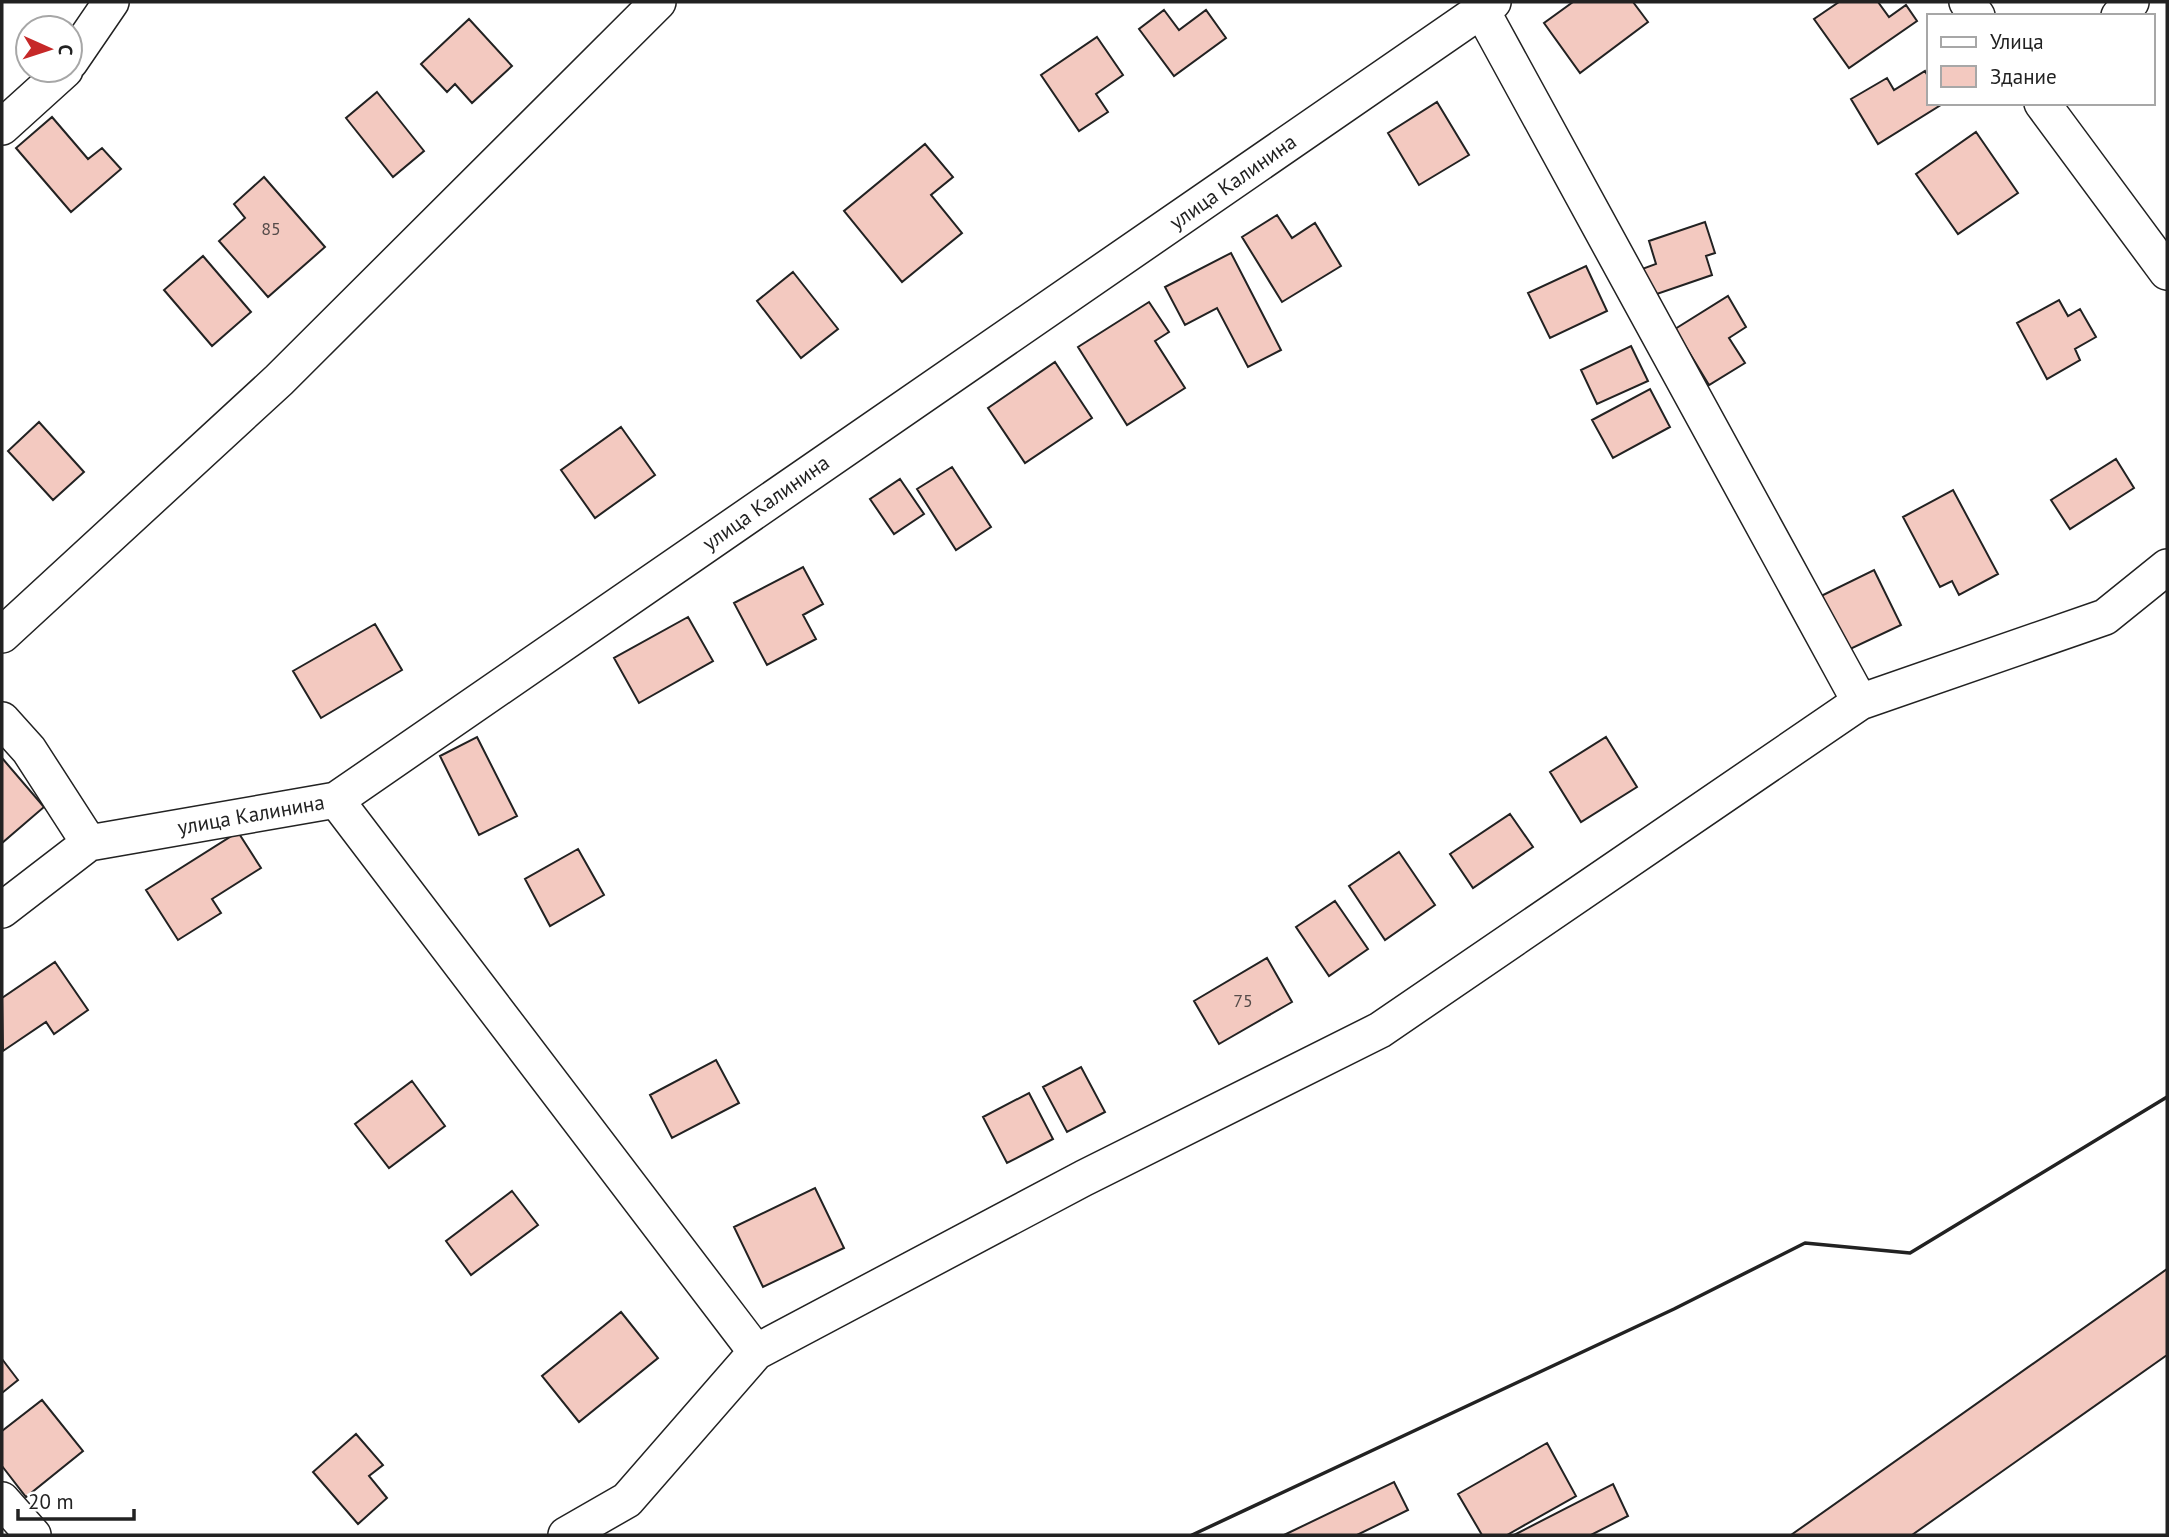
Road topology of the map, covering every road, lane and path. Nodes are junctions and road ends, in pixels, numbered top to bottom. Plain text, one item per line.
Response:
1 (111, 2) edge
2 (658, 2) edge
3 (1487, 6) edge
4 (84, 42) edge
5 (50, 84) edge
6 (2045, 105) edge
7 (2, 127) edge
8 (2167, 272) edge
9 (2167, 567) edge
10 (2, 635) edge
11 (1860, 702) junction
12 (2, 720) edge
13 (336, 800) junction
14 (89, 843) junction
15 (2, 910) edge
16 (755, 1352) junction
17 (2, 1500) edge
18 (33, 1535) edge
19 (566, 1535) edge

1 - 4 street
2 - 10 street
3 - 11 street
3 - 13 street, улица Калинина
5 - 7 street
6 - 8 street
9 - 11 street
11 - 16 street
12 - 14 street
13 - 14 street, улица Калинина
13 - 16 street
14 - 15 street, улица Калинина
16 - 19 street
17 - 18 street

